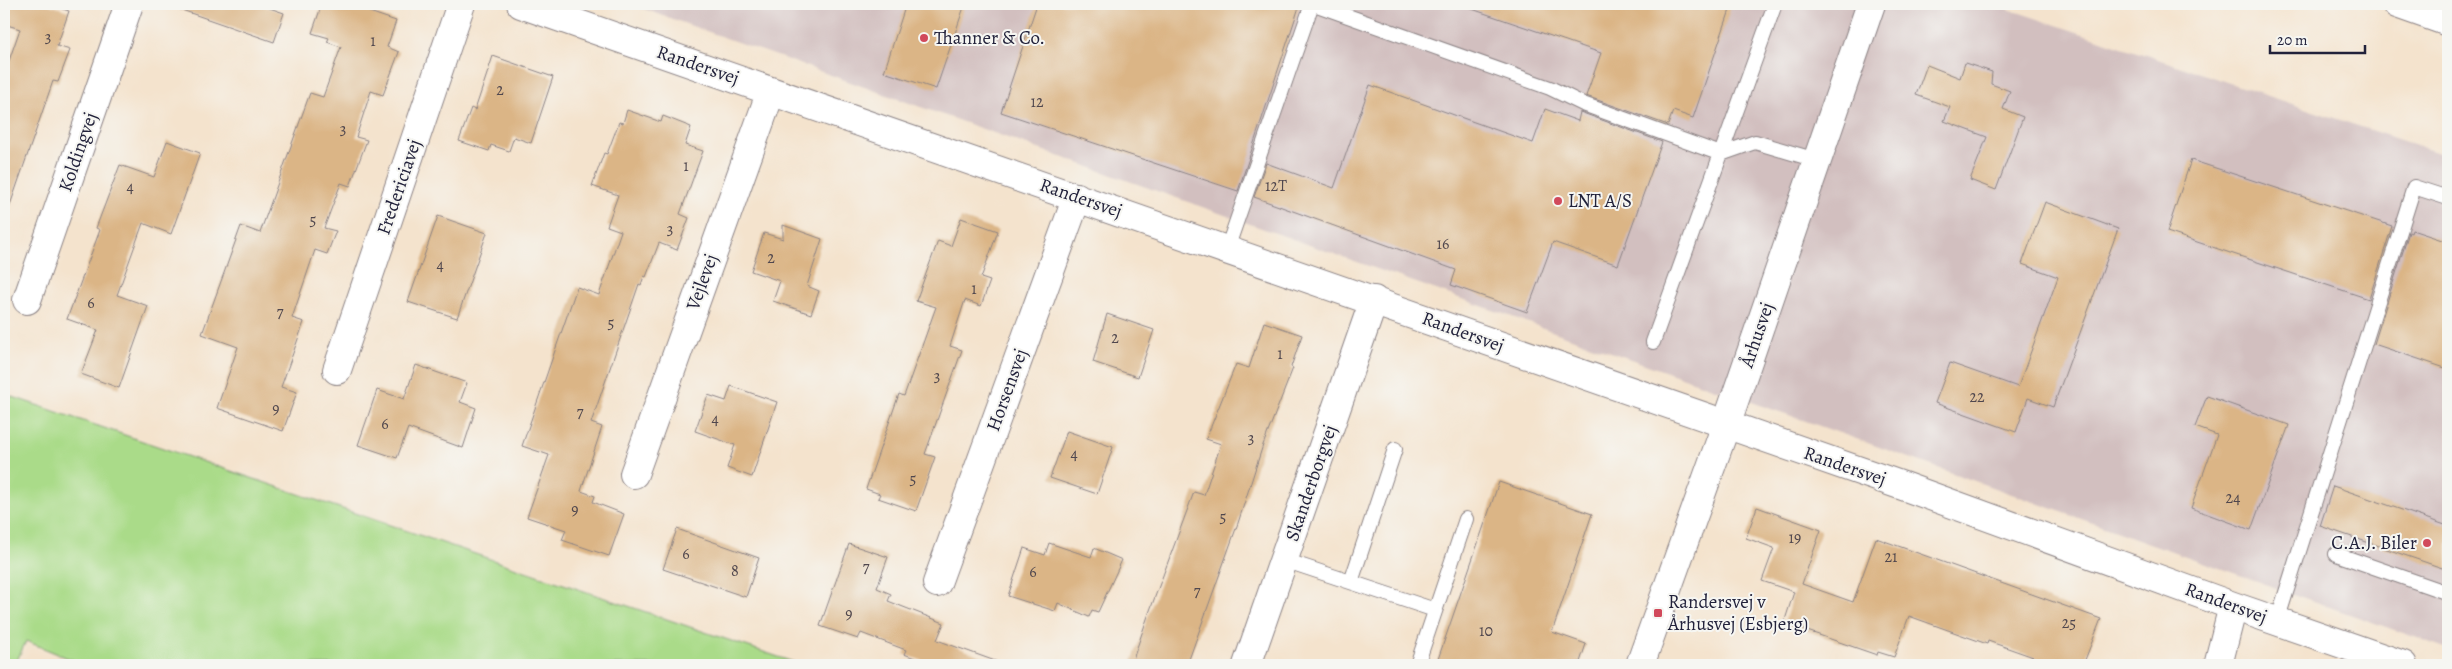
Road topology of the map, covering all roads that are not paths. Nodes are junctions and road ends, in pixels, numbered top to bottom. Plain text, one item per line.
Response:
1 (129, 4) edge
2 (461, 4) edge
3 (521, 4) edge
4 (1313, 4) edge
5 (1775, 4) edge
6 (1871, 4) edge
7 (2397, 4) edge
8 (2448, 22) edge
9 (771, 91) junction
10 (1721, 154) junction
11 (1816, 160) junction
12 (1077, 197) junction
13 (2448, 198) edge
14 (1227, 249) junction
15 (27, 300) dead end
16 (1374, 300) junction
17 (1653, 342) dead end
18 (337, 370) dead end
19 (1726, 425) junction
20 (1395, 449) dead end
21 (634, 474) dead end
22 (1466, 520) dead end
23 (2336, 554) dead end
24 (1284, 560) junction
25 (1351, 582) junction
26 (937, 584) dead end
27 (2448, 593) edge
28 (2233, 606) junction
29 (1435, 610) junction
30 (2276, 621) junction
31 (1247, 665) edge
32 (1417, 665) edge
33 (1640, 665) edge
34 (2218, 665) edge
35 (2404, 665) edge

1 - 15 street, Koldingvej
2 - 18 street, Fredericiavej
3 - 9 street, Randersvej
4 - 10 lane
4 - 14 lane
5 - 10 lane
6 - 11 street, Århusvej
7 - 8 street
9 - 12 street, Randersvej
9 - 21 street, Vejlevej
10 - 11 lane
10 - 17 lane
11 - 19 street, Århusvej
12 - 14 street, Randersvej
12 - 26 street, Horsensvej
13 - 30 lane
14 - 16 street, Randersvej
16 - 19 street, Randersvej
16 - 24 street, Skanderborgvej
19 - 28 street, Randersvej
19 - 33 street, Århusvej
20 - 25 lane
22 - 29 lane
23 - 27 lane
24 - 25 lane
24 - 31 street, Skanderborgvej
25 - 29 lane
28 - 30 street, Randersvej
28 - 34 street
29 - 32 lane
30 - 35 street, Randersvej

